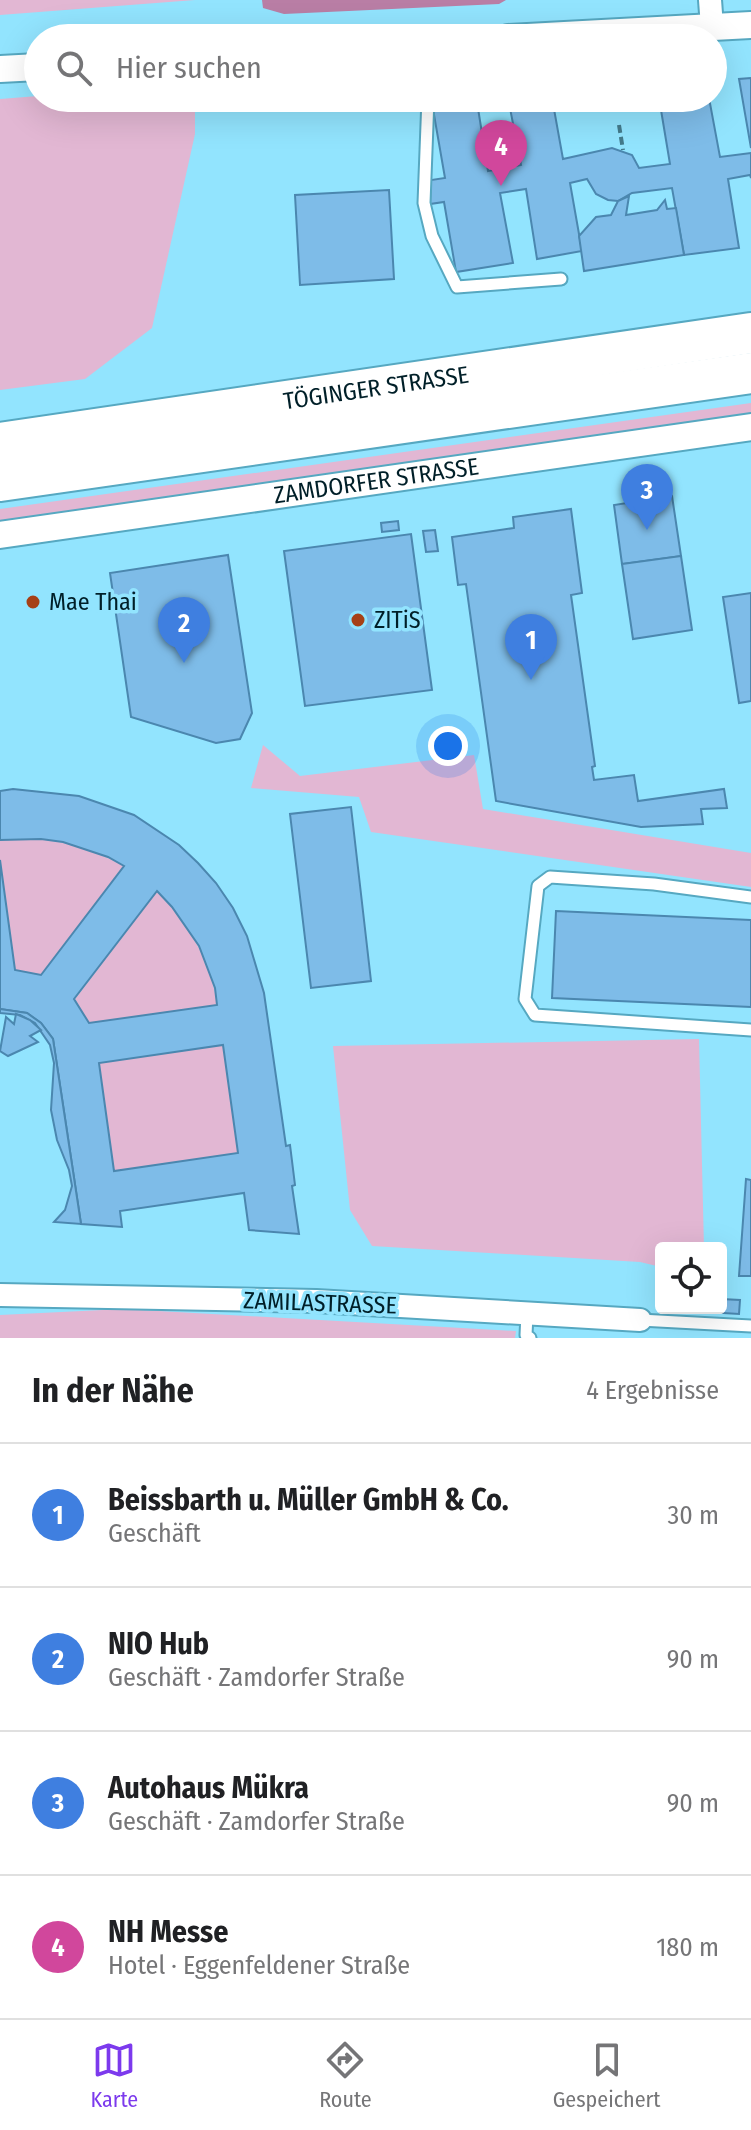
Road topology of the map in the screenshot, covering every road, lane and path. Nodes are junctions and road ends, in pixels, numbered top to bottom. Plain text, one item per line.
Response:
1 (710, 0) edge
2 (712, 24) edge
3 (751, 25) edge
4 (727, 26) edge
5 (24, 68) edge
6 (0, 69) edge
7 (427, 112) edge
8 (619, 125) dead end
9 (623, 150) dead end
10 (561, 279) dead end
11 (751, 333) edge
12 (751, 373) edge
13 (751, 427) edge
14 (0, 443) edge
15 (0, 481) edge
16 (0, 535) edge
17 (751, 897) edge
18 (751, 1030) edge
19 (0, 1295) edge
20 (527, 1314) junction
21 (640, 1320) joint
22 (751, 1326) edge
23 (530, 1338) edge

1 - 2 street
3 - 4 street
5 - 6 street
7 - 10 lane
8 - 9 path
11 - 14 highway, TÖGINGER STRASSE
12 - 15 highway, TÖGINGER STRASSE
13 - 16 street, ZAMDORFER STRASSE
17 - 18 lane
19 - 20 street, ZAMILASTRASSE
20 - 21 street, ZAMILASTRASSE
20 - 23 lane
21 - 22 lane

